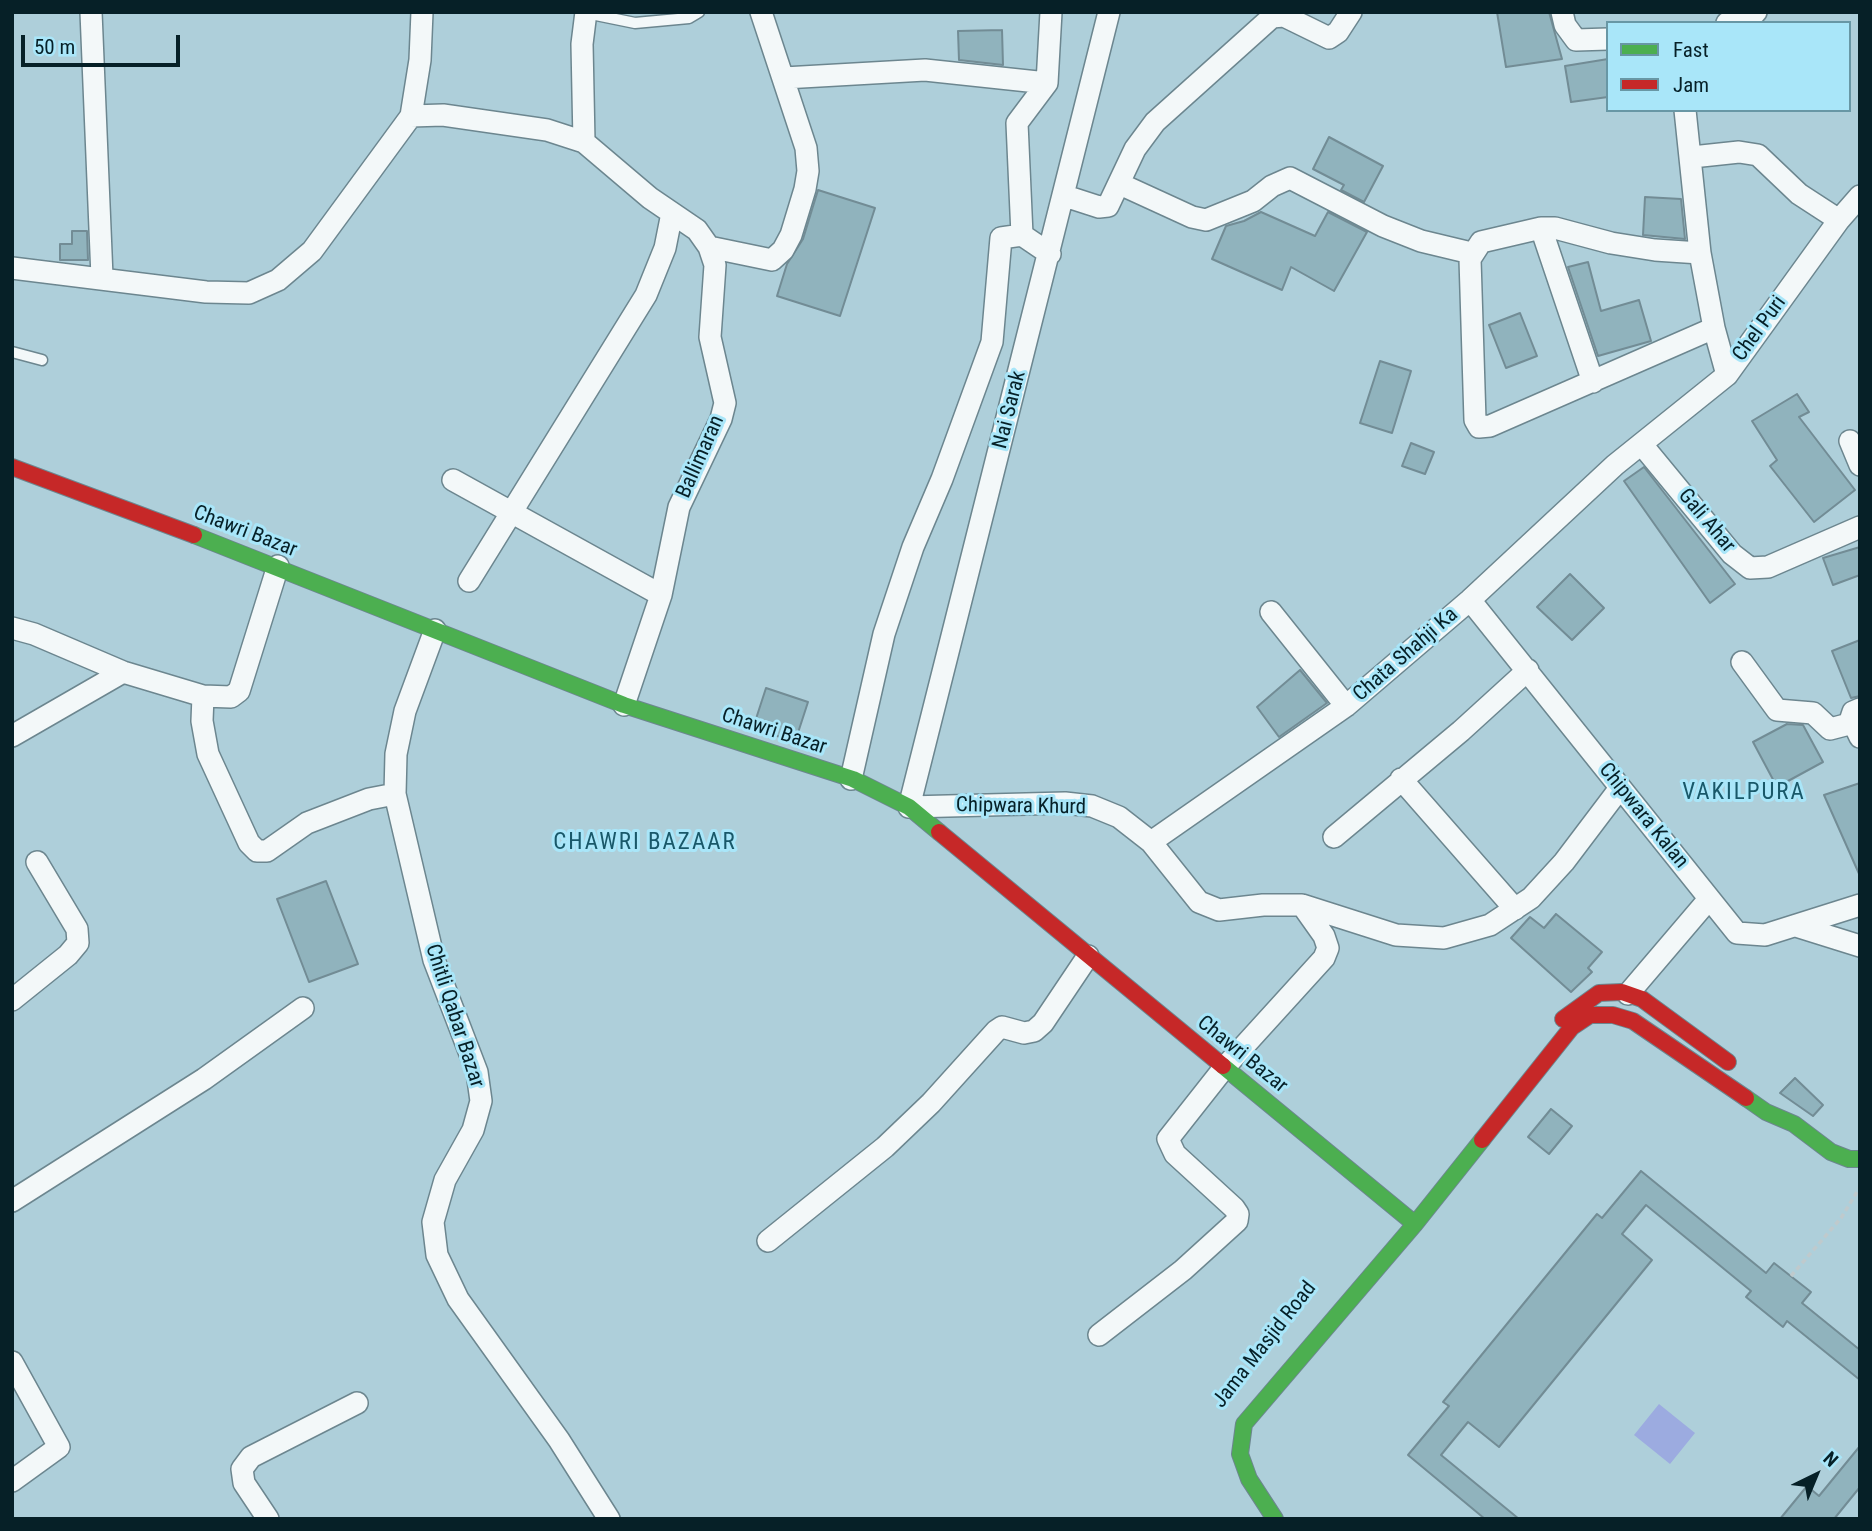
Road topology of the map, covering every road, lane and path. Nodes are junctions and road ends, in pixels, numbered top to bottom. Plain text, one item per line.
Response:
1 (91, 12) edge
2 (422, 12) edge
3 (699, 12) edge
4 (761, 12) edge
5 (1051, 12) edge
6 (1110, 12) edge
7 (1351, 12) edge
8 (1562, 12) edge
9 (1756, 12) edge
10 (586, 13) edge
11 (1735, 21) edge
12 (1606, 39) edge
13 (784, 78) junction
14 (1047, 83) junction
15 (1685, 112) edge
16 (411, 116) junction
17 (584, 142) junction
18 (1692, 157) junction
19 (1120, 184) junction
20 (1065, 195) junction
21 (1860, 196) edge
22 (672, 213) junction
23 (1839, 220) junction
24 (1541, 228) junction
25 (1022, 235) junction
26 (709, 247) junction
27 (1471, 253) junction
28 (1700, 253) junction
29 (1050, 254) junction
30 (12, 268) edge
31 (102, 277) junction
32 (1714, 328) junction
33 (12, 352) edge
34 (42, 360) dead end
35 (1727, 375) junction
36 (1593, 382) junction
37 (1850, 441) dead end
38 (1643, 446) junction
39 (1860, 465) edge
40 (12, 467) edge
41 (453, 480) dead end
42 (510, 513) junction
43 (1860, 527) edge
44 (278, 566) junction
45 (469, 581) dead end
46 (661, 596) junction
47 (1470, 600) junction
48 (1271, 612) dead end
49 (12, 628) edge
50 (435, 630) junction
51 (1742, 662) dead end
52 (1528, 670) junction
53 (123, 672) junction
54 (203, 696) junction
55 (624, 705) junction
56 (1346, 706) junction
57 (1857, 723) edge
58 (12, 736) edge
59 (851, 779) junction
60 (1401, 779) junction
61 (1620, 788) junction
62 (395, 794) junction
63 (909, 807) junction
64 (1334, 837) dead end
65 (1151, 842) junction
66 (37, 862) dead end
67 (1709, 898) junction
68 (1302, 905) junction
69 (1860, 905) edge
70 (1516, 909) junction
71 (1796, 926) junction
72 (1860, 946) edge
73 (1088, 956) junction
74 (1629, 995) junction
75 (12, 1000) edge
76 (303, 1008) dead end
77 (1545, 1034) dead end
78 (1224, 1068) junction
79 (1794, 1124) junction
80 (1860, 1158) edge
81 (1860, 1187) edge
82 (12, 1200) edge
83 (1415, 1224) junction
84 (768, 1241) dead end
85 (1791, 1276) dead end
86 (1100, 1335) dead end
87 (12, 1362) edge
88 (1275, 1362) dead end
89 (357, 1403) dead end
90 (1228, 1424) dead end
91 (1224, 1444) dead end
92 (1249, 1479) junction
93 (12, 1480) edge
94 (604, 1517) edge
95 (268, 1519) edge
96 (1275, 1519) edge

1 - 31 street
2 - 16 street
3 - 10 lane
4 - 13 street
5 - 14 street
6 - 20 street, Nai Sarak
7 - 19 street
8 - 12 street
9 - 11 street
10 - 17 street
13 - 14 street
13 - 26 street
14 - 25 street
15 - 18 street
16 - 17 street
16 - 31 street
17 - 22 street
18 - 23 street
18 - 28 street
19 - 20 street
19 - 27 street
20 - 29 street, Nai Sarak
21 - 23 street, Chel Puri
22 - 26 street
22 - 42 street
23 - 35 street, Chel Puri
24 - 27 street
24 - 28 street
24 - 36 street
25 - 29 street
25 - 59 street
26 - 46 street, Ballimaran
27 - 36 street
28 - 32 street
29 - 63 street, Nai Sarak
30 - 31 street
32 - 35 street
32 - 36 street
33 - 34 lane
35 - 38 street, Chel Puri
37 - 39 street
38 - 43 street, Gali Ahar
38 - 47 street, Chata Shahji Ka
40 - 44 street, Chawri Bazar
41 - 42 street
42 - 45 street
42 - 46 street
44 - 50 street, Chawri Bazar
44 - 54 street
46 - 55 street, Ballimaran
47 - 52 street, Chipwara Kalan
47 - 56 street, Chata Shahji Ka
48 - 56 street
49 - 53 street
50 - 55 street, Chawri Bazar
50 - 62 street, Chitli Qabar Bazar
51 - 57 street
52 - 60 street
52 - 61 street, Chipwara Kalan
53 - 54 street
53 - 58 street
54 - 62 street
55 - 59 street, Chawri Bazar
56 - 65 street, Chata Shahji Ka
59 - 63 street, Chawri Bazar
60 - 64 street
60 - 70 street
61 - 67 street, Chipwara Kalan
61 - 70 street, Chipwara Khurd
62 - 94 street, Chitli Qabar Bazar
63 - 65 street, Chipwara Khurd
63 - 73 street, Chawri Bazar
65 - 68 street, Chipwara Khurd
66 - 75 street
67 - 71 street, Chipwara Kalan
67 - 74 street
68 - 70 street, Chipwara Khurd
68 - 78 street
69 - 71 street, Chipwara Kalan
71 - 72 street
73 - 78 street, Chawri Bazar
73 - 84 street
74 - 77 street
74 - 79 street, Jama Masjid Road
76 - 82 street
78 - 83 street, Chawri Bazar
78 - 86 street
79 - 80 street, Jama Masjid Road
79 - 83 street, Jama Masjid Road
81 - 85 path
83 - 92 street, Jama Masjid Road
87 - 93 street
88 - 90 street, Jama Masjid Road
89 - 95 street
91 - 92 street
92 - 96 street

